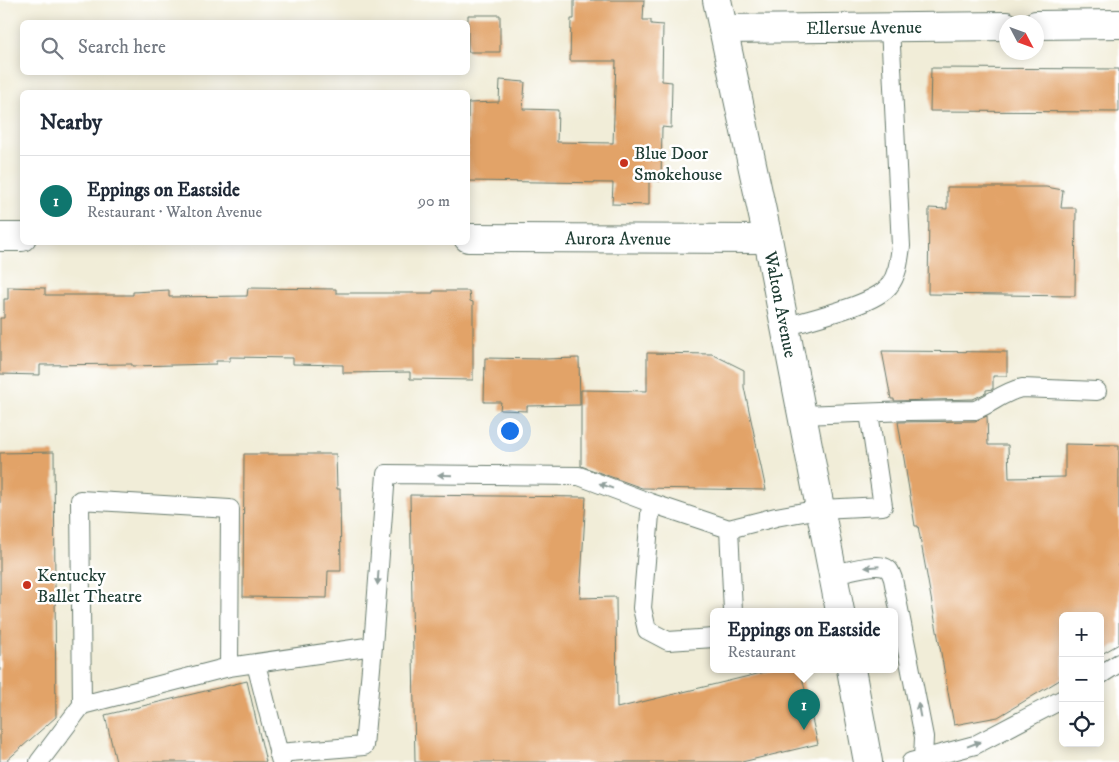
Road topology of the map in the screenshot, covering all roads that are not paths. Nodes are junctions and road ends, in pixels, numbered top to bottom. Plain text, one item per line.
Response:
1 (717, 0) edge
2 (1119, 24) edge
3 (1044, 25) edge
4 (999, 26) edge
5 (890, 27) junction
6 (723, 29) junction
7 (0, 237) edge
8 (20, 237) edge
9 (470, 238) edge
10 (768, 239) junction
11 (785, 327) junction
12 (1097, 391) dead end
13 (869, 413) junction
14 (802, 416) junction
15 (651, 503) junction
16 (820, 509) junction
17 (729, 529) junction
18 (833, 574) junction
19 (733, 608) edge
20 (839, 608) edge
21 (710, 638) edge
22 (373, 646) junction
23 (1119, 663) edge
24 (256, 664) junction
25 (229, 668) junction
26 (1104, 672) edge
27 (852, 673) edge
28 (1059, 701) edge
29 (82, 705) junction
30 (280, 757) edge
31 (917, 760) edge
32 (40, 762) edge
33 (868, 762) edge

1 - 6 street, Walton Avenue
2 - 3 street
4 - 5 street, Ellersue Avenue
5 - 6 street, Ellersue Avenue
5 - 11 lane
6 - 10 street, Walton Avenue
7 - 8 street
9 - 10 street, Aurora Avenue
10 - 11 street, Walton Avenue
11 - 14 street, Walton Avenue
12 - 13 lane
13 - 14 lane
13 - 16 lane
14 - 16 street, Walton Avenue
15 - 17 lane
15 - 21 lane
15 -> 22 lane
16 - 17 lane
16 - 18 street, Walton Avenue
17 - 19 lane
18 - 20 street, Walton Avenue
31 -> 18 lane
22 - 24 lane
22 - 30 lane
23 - 26 lane
24 - 25 lane
24 - 30 lane
25 - 29 lane
25 - 29 lane
27 - 33 street
31 -> 28 lane
29 - 32 lane

